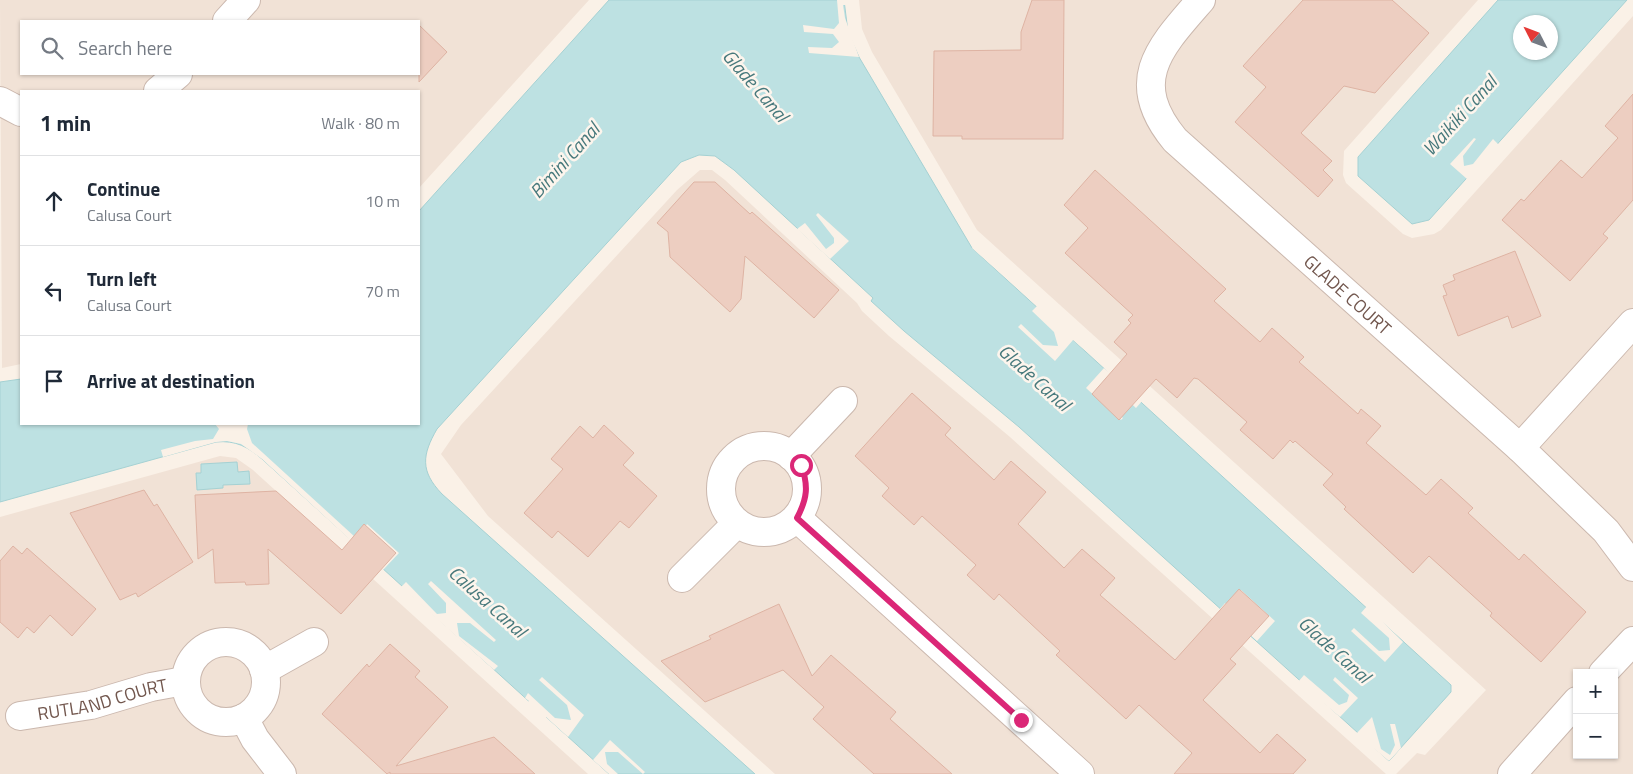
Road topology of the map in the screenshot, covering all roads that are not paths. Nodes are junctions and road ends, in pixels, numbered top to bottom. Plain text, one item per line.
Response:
1 (246, 0) edge
2 (1201, 0) edge
3 (228, 20) edge
4 (177, 75) edge
5 (159, 90) edge
6 (0, 101) edge
7 (20, 111) edge
8 (1633, 323) edge
9 (843, 401) dead end
10 (1520, 448) junction
11 (791, 456) junction
12 (797, 518) junction
13 (737, 523) junction
14 (1633, 567) edge
15 (682, 578) dead end
16 (1633, 641) edge
17 (314, 642) dead end
18 (1607, 669) edge
19 (264, 670) junction
20 (184, 681) junction
21 (1573, 705) edge
22 (20, 716) dead end
23 (244, 718) junction
24 (282, 774) edge
25 (1080, 774) edge
26 (1512, 774) edge

1 - 3 street
2 - 10 street, GLADE COURT
4 - 5 street
6 - 7 street
8 - 10 street
9 - 11 street
10 - 14 street, GLADE COURT
11 - 12 street
11 - 13 street
12 - 13 street
12 - 25 street
13 - 15 street
16 - 18 street
17 - 19 street
19 - 20 street, RUTLAND COURT
19 - 23 street
20 - 22 street, RUTLAND COURT
20 - 23 street, RUTLAND COURT
21 - 26 street
23 - 24 street

